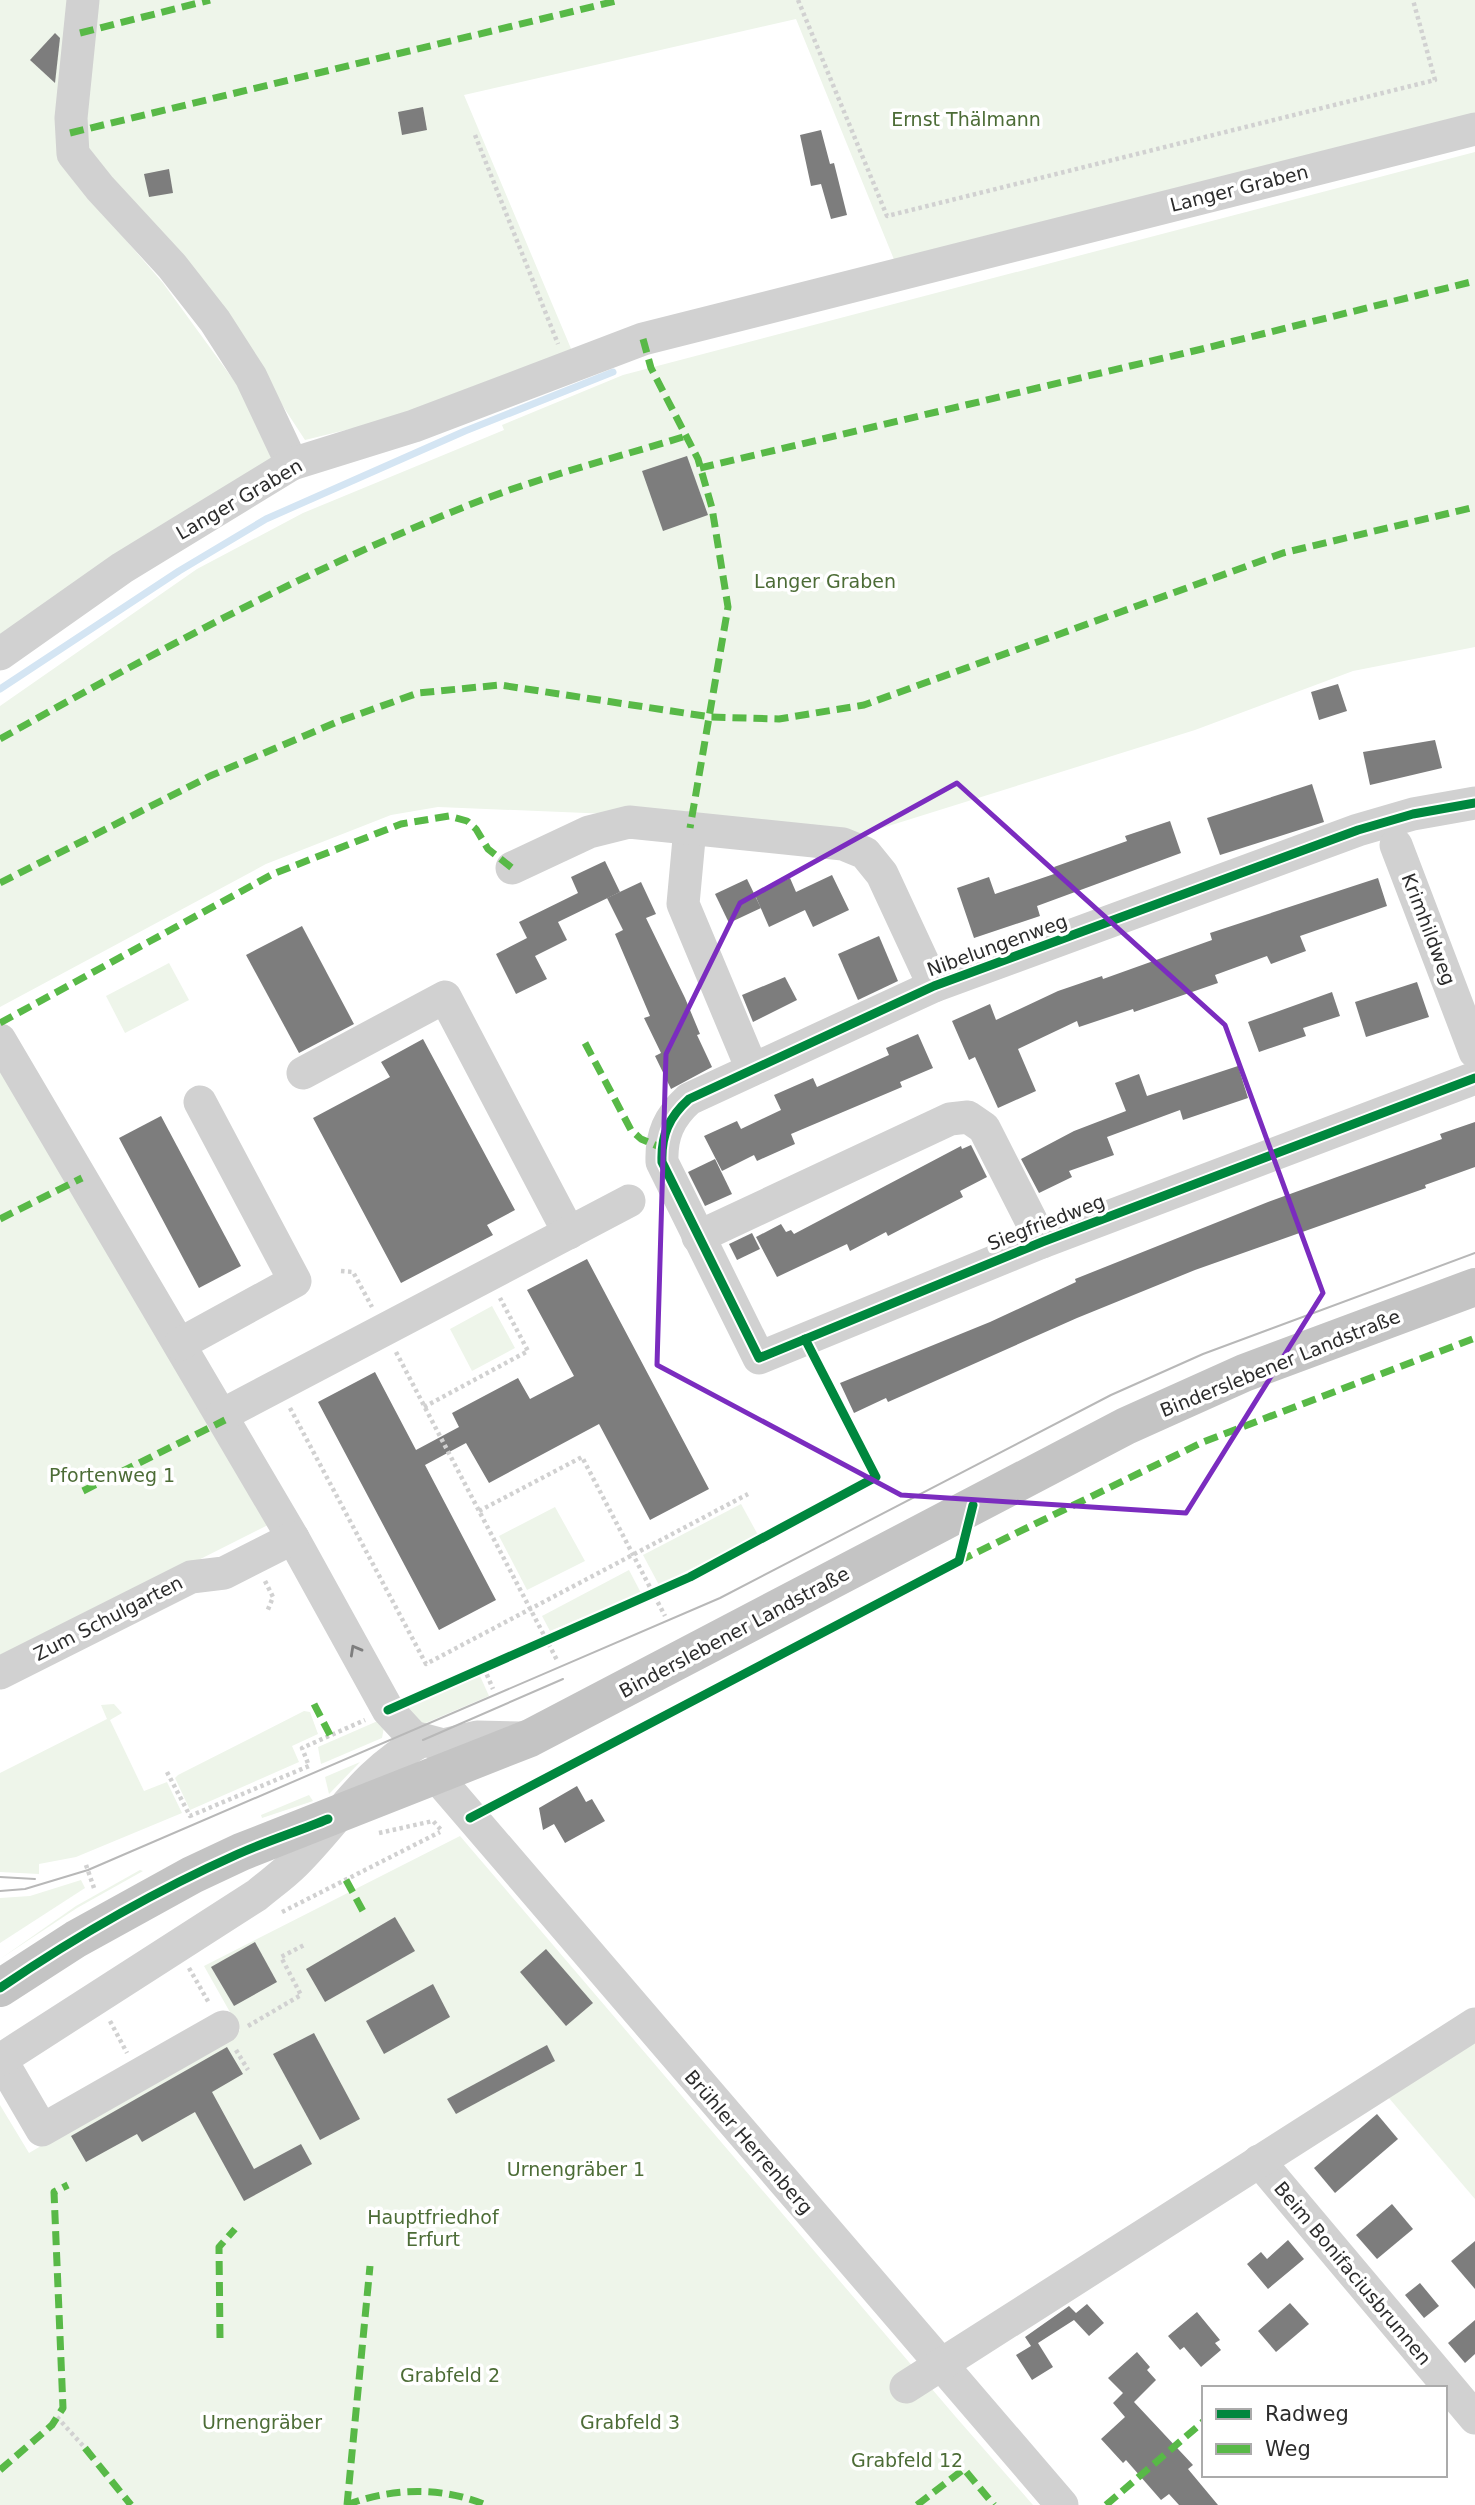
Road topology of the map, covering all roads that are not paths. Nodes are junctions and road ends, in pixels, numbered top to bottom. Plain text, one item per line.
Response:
1 (83, 0) edge
2 (1475, 129) edge
3 (292, 464) junction
4 (0, 654) edge
5 (1475, 803) edge
6 (690, 828) junction
7 (1396, 845) dead end
8 (512, 868) dead end
9 (934, 986) junction
10 (0, 1040) edge
11 (1475, 1052) edge
12 (752, 1069) junction
13 (303, 1073) dead end
14 (1475, 1078) edge
15 (200, 1102) dead end
16 (629, 1202) dead end
17 (569, 1233) junction
18 (698, 1237) junction
19 (1042, 1242) junction
20 (1475, 1287) edge
21 (180, 1344) junction
22 (222, 1415) junction
23 (293, 1538) junction
24 (0, 1673) edge
25 (407, 1728) junction
26 (530, 1738) junction
27 (437, 1777) junction
28 (323, 1822) junction
29 (0, 1988) edge
30 (1475, 2024) edge
31 (231, 2029) road end
32 (0, 2046) edge
33 (0, 2059) edge
34 (1259, 2161) junction
35 (940, 2365) junction
36 (906, 2387) dead end
37 (1475, 2418) edge
38 (1062, 2505) edge

1 - 3 street
2 - 3 street, Langer Graben
3 - 4 street, Langer Graben
5 - 9 street, Nibelungenweg
6 - 8 street, Nibelungenweg
6 - 9 street, Nibelungenweg
6 - 12 street
7 - 11 street, Krimhildweg
9 - 12 street, Nibelungenweg
10 - 21 street
12 - 18 street, Nibelungenweg
13 - 17 street
14 - 19 street, Siegfriedweg
15 - 21 street
16 - 17 street
17 - 22 street
18 - 19 street, Siegfriedweg
18 - 19 street, Siegfriedweg
20 - 26 main road, Binderslebener Landstraße
21 - 22 street
22 - 23 street
23 - 24 street, Zum Schulgarten
25 -> 23 street
25 - 26 street
25 - 28 street
26 - 27 main road, Binderslebener Landstraße
27 - 28 main road, Binderslebener Landstraße
27 - 35 street, Brühler Herrenberg
28 - 29 main road, Binderslebener Landstraße
28 - 32 street
28 - 33 street
30 - 34 street
31 - 33 street
34 - 35 street
34 - 37 street, Beim Bonifaciusbrunnen
35 - 36 street
35 - 38 street, Brühler Herrenberg

